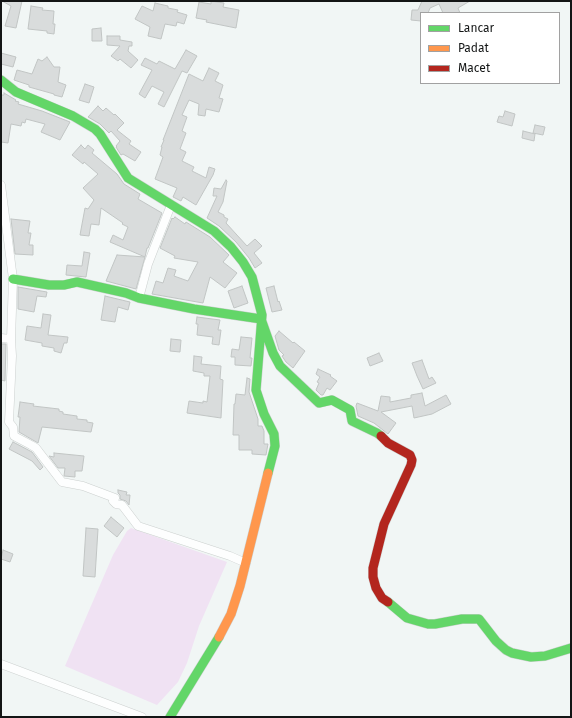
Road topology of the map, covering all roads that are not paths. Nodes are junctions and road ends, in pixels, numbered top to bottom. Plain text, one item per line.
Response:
1 (1, 80) edge
2 (1, 185) edge
3 (171, 205) junction
4 (13, 279) junction
5 (138, 298) junction
6 (262, 319) junction
7 (1, 338) edge
8 (11, 339) junction
9 (246, 563) junction
10 (571, 648) edge
11 (1, 664) edge
12 (142, 717) edge
13 (170, 717) edge

1 - 3 street
2 - 4 street
3 - 5 street
3 - 6 street
4 - 5 street
4 - 8 street
5 - 6 street
6 - 9 street
6 - 10 street
7 - 8 street
8 - 9 street
9 - 13 street
11 - 12 street

